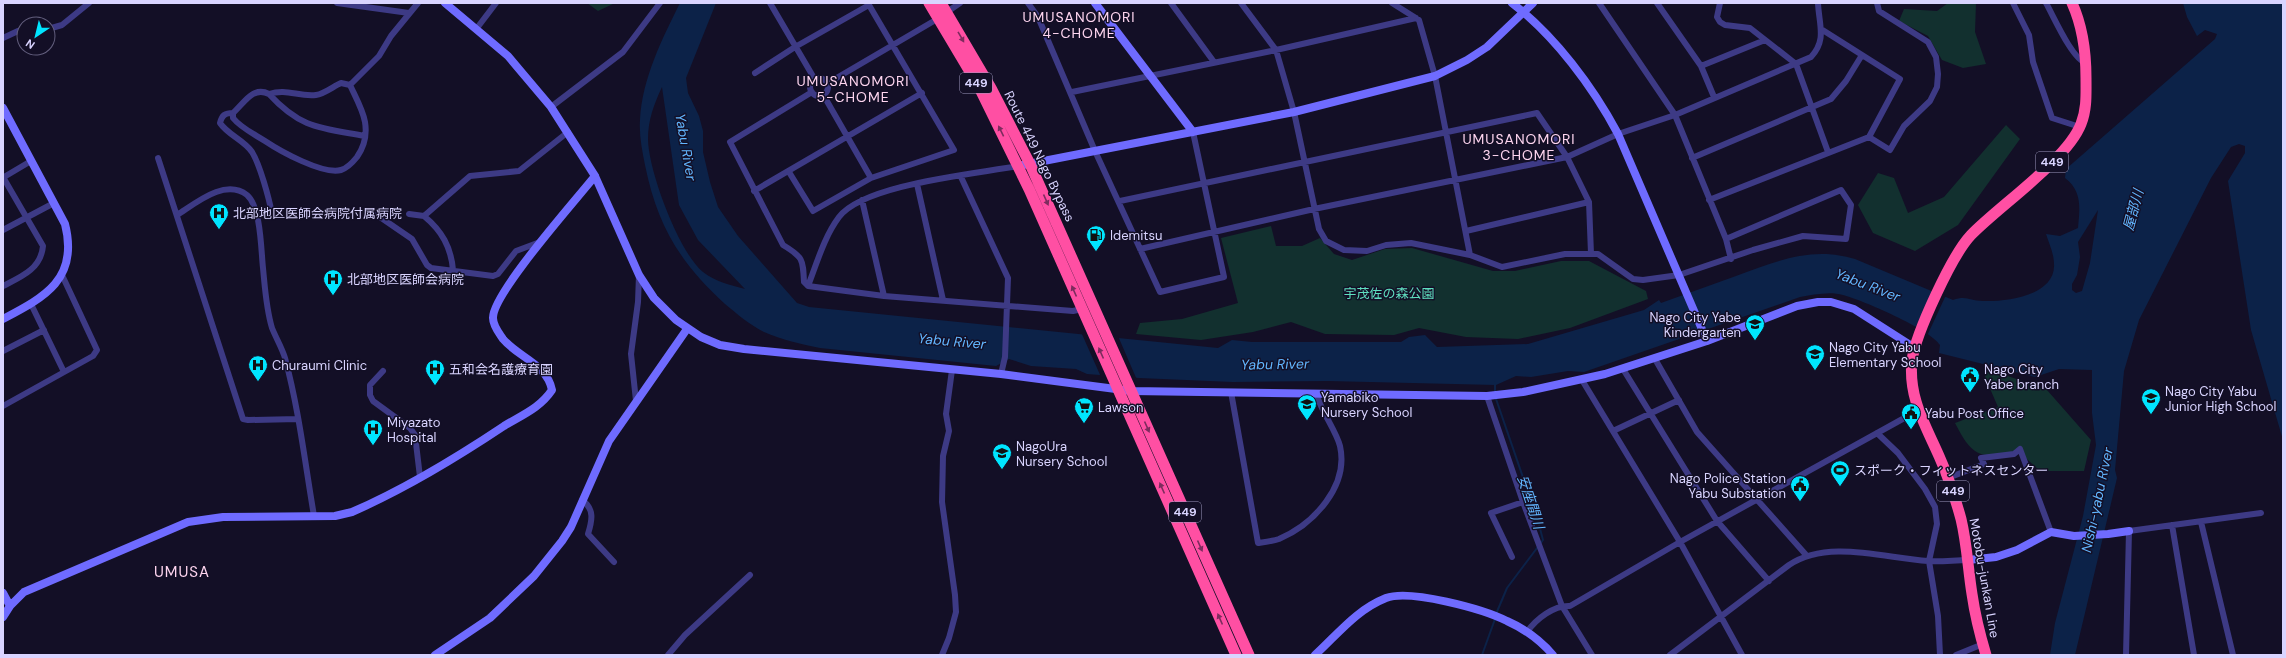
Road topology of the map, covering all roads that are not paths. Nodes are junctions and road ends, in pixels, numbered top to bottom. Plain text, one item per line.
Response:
1 (89, 3) edge
2 (338, 3) edge
3 (418, 3) edge
4 (445, 3) edge
5 (496, 3) edge
6 (660, 3) edge
7 (770, 3) edge
8 (929, 3) edge
9 (960, 3) edge
10 (1028, 3) edge
11 (1095, 3) edge
12 (1171, 3) edge
13 (1241, 3) edge
14 (1392, 3) edge
15 (1512, 3) edge
16 (1533, 3) edge
17 (1600, 3) edge
18 (1657, 3) edge
19 (1720, 3) edge
20 (1818, 3) edge
21 (1877, 3) edge
22 (2013, 3) edge
23 (2046, 3) edge
24 (2072, 3) edge
25 (942, 11) edge
26 (1524, 12) junction
27 (409, 13) junction
28 (1416, 18) junction
29 (56, 27) edge
30 (477, 28) junction
31 (1821, 29) junction
32 (16, 32) edge
33 (3, 38) edge
34 (1765, 40) junction
35 (894, 45) junction
36 (795, 47) junction
37 (1276, 50) junction
38 (1862, 55) junction
39 (1214, 62) junction
40 (2086, 63) junction
41 (1796, 64) junction
42 (1701, 66) junction
43 (755, 73) dead end
44 (1151, 74) junction
45 (1435, 76) junction
46 (814, 78) junction
47 (828, 83) junction
48 (350, 85) junction
49 (812, 92) junction
50 (1072, 92) junction
51 (922, 93) junction
52 (269, 94) junction
53 (824, 96) junction
54 (1714, 97) junction
55 (551, 107) junction
56 (3, 108) edge
57 (1811, 109) junction
58 (1294, 112) junction
59 (233, 113) junction
60 (1675, 115) junction
61 (2080, 127) junction
62 (568, 132) junction
63 (1193, 132) junction
64 (1445, 134) junction
65 (1618, 134) junction
66 (365, 136) junction
67 (847, 137) junction
68 (1869, 137) junction
69 (1095, 151) junction
70 (1828, 152) junction
71 (1567, 157) junction
72 (158, 158) dead end
73 (1692, 158) junction
74 (31, 161) junction
75 (1030, 164) junction
76 (1304, 164) junction
77 (1018, 166) junction
78 (789, 172) junction
79 (595, 176) junction
80 (4, 177) edge
81 (961, 177) junction
82 (871, 178) junction
83 (1456, 181) junction
84 (1204, 182) junction
85 (917, 184) junction
86 (754, 191) junction
87 (862, 200) junction
88 (1709, 200) junction
89 (1120, 201) junction
90 (1589, 202) junction
91 (54, 203) junction
92 (1314, 209) junction
93 (272, 214) dead end
94 (409, 214) dead end
95 (177, 215) junction
96 (377, 215) dead end
97 (424, 216) junction
98 (27, 217) junction
99 (3, 230) edge
100 (1215, 231) junction
101 (1466, 231) junction
102 (1726, 239) junction
103 (542, 242) junction
104 (1140, 249) junction
105 (1591, 254) junction
106 (1470, 255) junction
107 (1731, 259) junction
108 (454, 270) junction
109 (62, 275) junction
110 (639, 275) junction
111 (1679, 275) junction
112 (3, 286) edge
113 (808, 286) junction
114 (884, 296) junction
115 (943, 300) junction
116 (31, 304) junction
117 (1008, 306) junction
118 (1082, 309) junction
119 (3, 319) edge
120 (687, 329) junction
121 (44, 330) junction
122 (1705, 338) junction
123 (1915, 348) junction
124 (3, 351) edge
125 (1655, 359) junction
126 (1623, 369) junction
127 (952, 370) junction
128 (383, 371) dead end
129 (64, 372) junction
130 (1001, 374) junction
131 (1582, 380) junction
132 (1118, 390) junction
133 (1131, 391) junction
134 (1231, 392) junction
135 (1317, 393) junction
136 (1486, 396) junction
137 (1678, 400) junction
138 (636, 402) junction
139 (3, 406) edge
140 (1917, 411) junction
141 (1651, 412) junction
142 (298, 419) junction
143 (1613, 431) junction
144 (1877, 433) junction
145 (420, 477) junction
146 (1948, 478) junction
147 (1758, 499) junction
148 (582, 500) junction
149 (1523, 502) junction
150 (2261, 513) dead end
151 (314, 516) junction
152 (1717, 521) junction
153 (2201, 522) junction
154 (2172, 525) junction
155 (2129, 531) junction
156 (2051, 532) junction
157 (1680, 542) junction
158 (1807, 556) junction
159 (1512, 557) dead end
160 (1968, 560) junction
161 (1929, 561) junction
162 (614, 562) dead end
163 (750, 575) dead end
164 (1769, 580) junction
165 (3, 593) edge
166 (10, 606) junction
167 (1562, 606) junction
168 (1722, 616) junction
169 (3, 617) edge
170 (1527, 632) junction
171 (1984, 650) edge
172 (435, 655) edge
173 (668, 655) edge
174 (942, 655) edge
175 (1236, 655) edge
176 (1249, 655) edge
177 (1315, 655) edge
178 (1553, 655) edge
179 (1592, 655) edge
180 (1670, 655) edge
181 (1742, 655) edge
182 (1940, 655) edge
183 (1956, 655) edge
184 (2126, 655) edge
185 (2194, 655) edge
186 (2233, 655) edge

1 - 29 street
2 - 27 street
3 - 27 street
4 - 30 street
5 - 30 street
6 - 55 street
7 - 36 street
8 - 25 highway, Route 449 Nago Bypass / 449
9 - 25 street
10 - 50 street
11 - 44 street
12 - 39 street
13 - 37 street
14 - 28 street
15 - 26 street
16 - 26 street
17 - 60 street
18 - 42 street
19 - 34 street
20 - 31 street
21 - 68 street
22 - 61 street
23 - 40 street
24 - 40 highway, Motobu-junkan Line / 449
25 - 35 street
25 -> 75 highway, Route 449 Nago Bypass / 449
77 -> 25 highway, Route 449 Nago Bypass / 449
26 - 45 street
26 - 65 street
27 - 48 street
28 - 37 street
28 - 45 street
30 - 55 street
31 - 38 street
31 - 41 street
32 - 33 street
34 - 41 street
34 - 42 street
35 - 36 street
35 - 47 street
35 - 51 street
36 - 43 street
36 - 46 street
37 - 39 street
37 - 58 street
38 - 57 street
38 - 68 street
39 - 44 street
40 - 61 highway, Motobu-junkan Line / 449
41 - 54 street
41 - 57 street
42 - 54 street
44 - 50 street
44 - 63 street
45 - 58 street
45 - 64 street
46 - 47 street
46 - 49 street
47 - 53 street
48 - 52 street
48 - 66 street
49 - 53 street
49 - 86 street
50 - 69 street
51 - 67 street
51 - 82 street
52 - 59 street
52 - 66 street
53 - 67 street
54 - 60 street
55 - 62 street
56 - 74 street
57 - 70 street
57 - 73 street
58 - 63 street
58 - 76 street
59 - 66 street
59 - 93 street
60 - 65 street
60 - 73 street
61 - 123 highway, Motobu-junkan Line / 449
62 - 79 street
62 - 97 street
63 - 69 street
63 - 84 street
64 - 71 street
64 - 76 street
64 - 83 street
65 - 71 street
65 - 111 street
67 - 78 street
67 - 82 street
68 - 70 street
69 - 75 street
69 - 89 street
70 - 88 street
71 - 83 street
71 - 90 street
72 - 95 street
73 - 88 street
74 - 80 street
74 - 91 street
75 - 77 street
75 -> 133 highway, Route 449 Nago Bypass / 449
76 - 84 street
76 - 92 street
77 - 81 street
118 -> 77 highway, Route 449 Nago Bypass / 449
78 - 82 street
78 - 86 street
79 - 103 street
79 - 110 street
80 - 98 street
81 - 85 street
81 - 117 street
83 - 92 street
83 - 101 street
84 - 89 street
84 - 100 street
85 - 87 street
85 - 115 street
86 - 113 street
87 - 113 street
87 - 114 street
88 - 102 street
89 - 104 street
90 - 101 street
90 - 105 street
91 - 98 street
91 - 109 street
92 - 100 street
92 - 106 street
94 - 97 street
95 - 142 street
95 - 142 street
96 - 108 street
97 - 108 street
98 - 99 street
98 - 112 street
100 - 104 street
100 - 104 street
101 - 106 street
102 - 107 street
102 - 107 street
103 - 108 street
103 - 145 street
105 - 106 street
105 - 111 street
107 - 111 street
109 - 116 street
109 - 129 street
110 - 120 street
110 - 138 street
111 - 122 street
113 - 114 street
114 - 115 street
115 - 117 street
116 - 119 street
116 - 121 street
117 - 118 street
117 - 130 street
132 -> 118 highway, Route 449 Nago Bypass / 449
120 - 127 street
120 - 138 street
121 - 124 street
121 - 129 street
122 - 123 street
122 - 125 street
123 - 140 highway, Motobu-junkan Line / 449
125 - 126 street
125 - 137 street
126 - 131 street
126 - 141 street
127 - 130 street
127 - 174 street
128 - 145 street
129 - 139 street
130 - 132 street
131 - 136 street
131 - 143 street
132 - 133 street
175 -> 132 highway, Route 449 Nago Bypass / 449
133 - 134 street
133 -> 176 highway, Route 449 Nago Bypass / 449
134 - 135 street
134 - 135 street
135 - 136 street
136 - 149 street
137 - 141 street
137 - 147 street
138 - 148 street
140 - 144 street
140 - 146 highway, Motobu-junkan Line / 449
141 - 143 street
141 - 152 street
142 - 151 street
143 - 157 street
144 - 147 street
144 - 161 street
145 - 151 street
146 - 156 street
146 - 160 highway, Motobu-junkan Line / 449
147 - 152 street
147 - 158 street
148 - 162 street
148 - 172 street
149 - 159 street
149 - 167 street
150 - 153 street
151 - 166 street
152 - 157 street
152 - 164 street
153 - 154 street
153 - 186 street
154 - 155 street
154 - 185 street
155 - 156 street
155 - 184 street
156 - 160 street
157 - 167 street
157 - 168 street
158 - 161 street
158 - 164 street
160 - 161 street
160 - 171 highway, Motobu-junkan Line / 449
161 - 182 street
163 - 173 street
164 - 168 street
165 - 166 street
166 - 169 street
167 - 170 street
167 - 179 street
168 - 180 street
168 - 181 street
170 - 177 street
170 - 178 street
171 - 183 street

